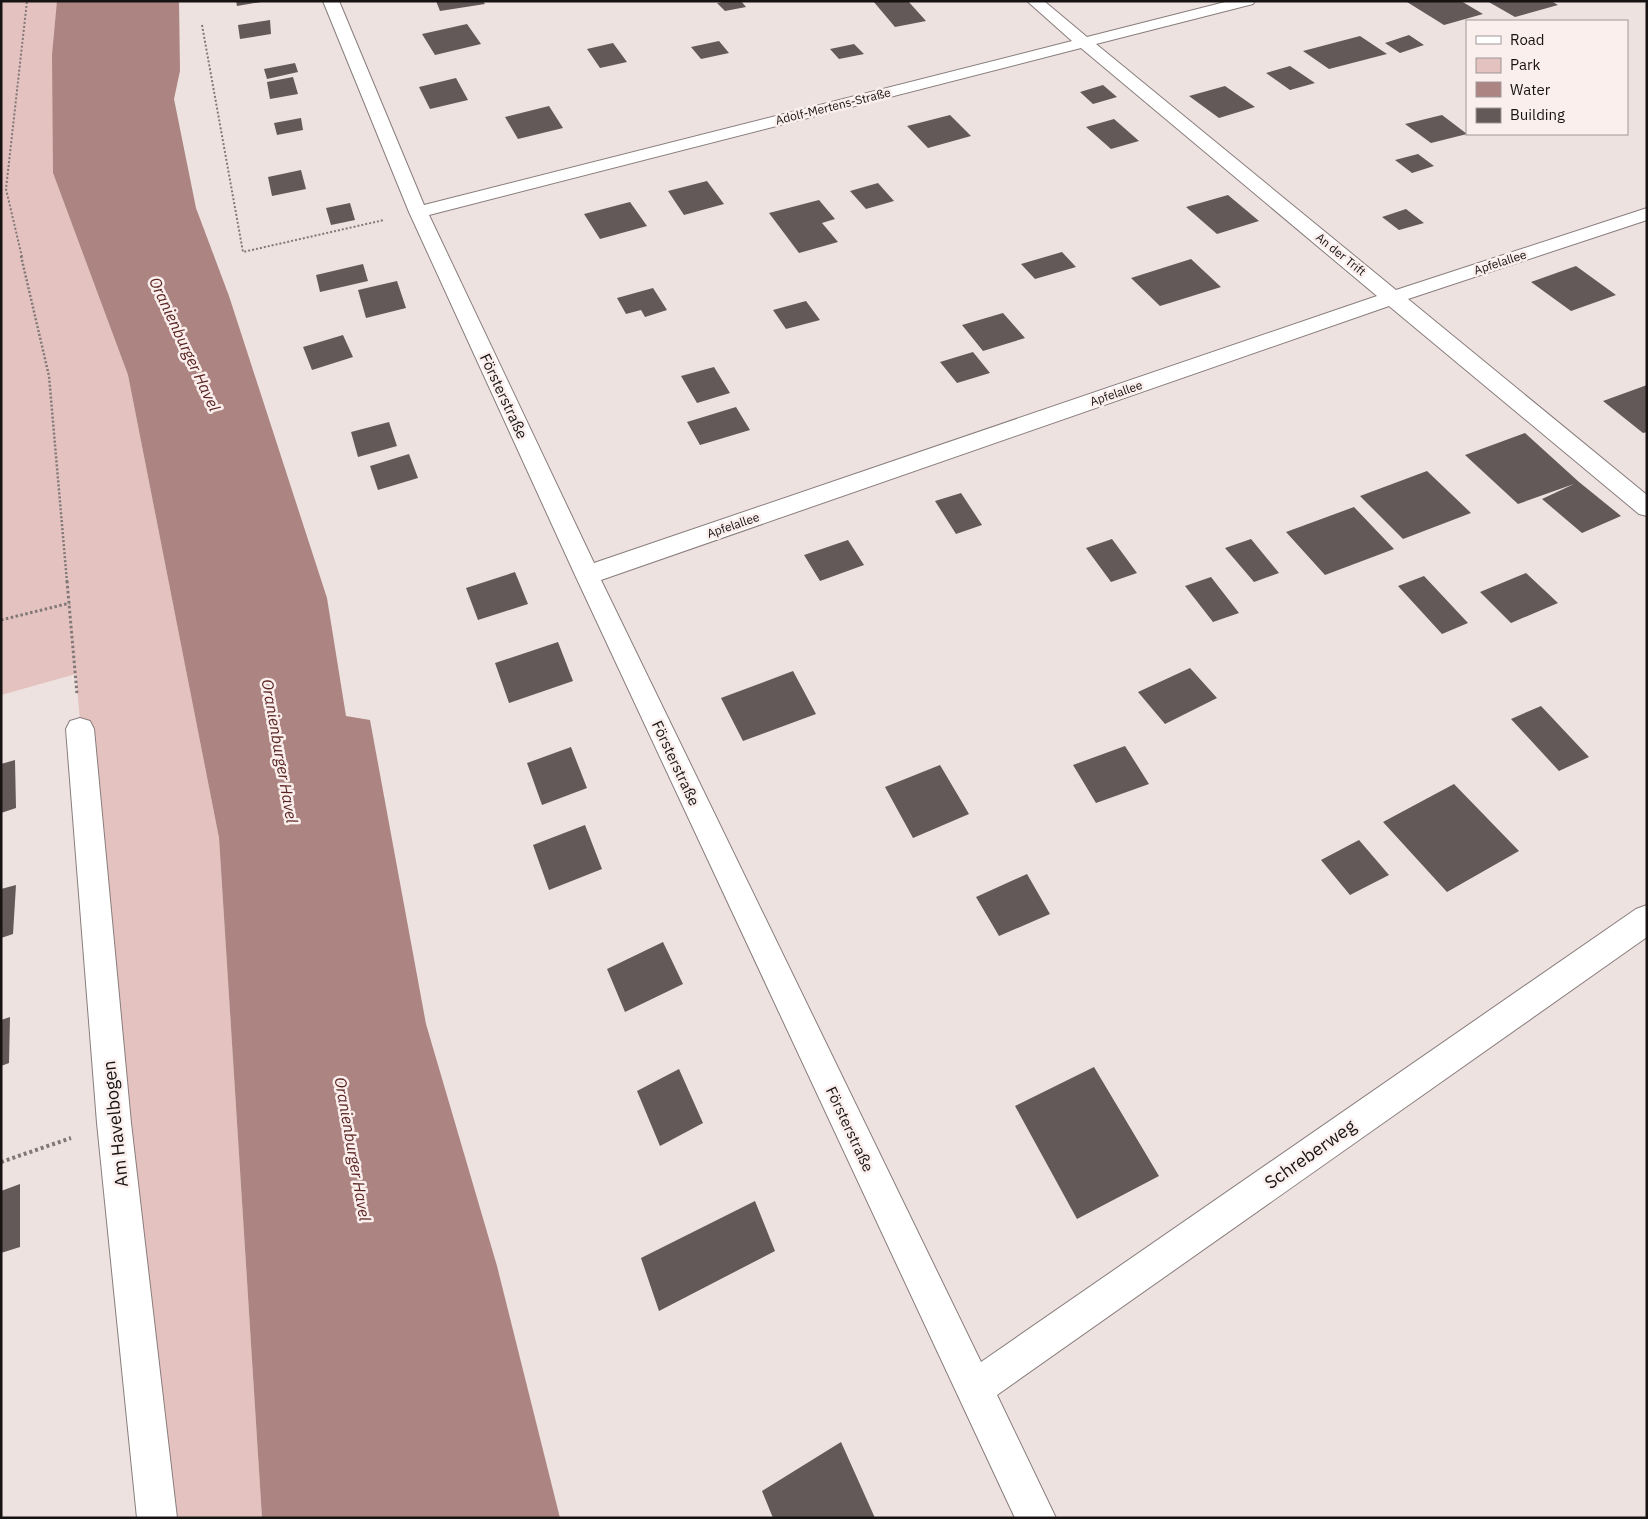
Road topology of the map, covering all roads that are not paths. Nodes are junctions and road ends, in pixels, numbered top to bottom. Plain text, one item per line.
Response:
1 (331, 1) edge
2 (1034, 1) edge
3 (1248, 1) edge
4 (1083, 42) junction
5 (418, 212) junction
6 (1647, 214) edge
7 (1394, 297) junction
8 (1647, 508) edge
9 (587, 575) junction
10 (80, 729) road end
11 (1647, 919) edge
12 (974, 1388) junction
13 (157, 1518) edge
14 (1036, 1518) edge

1 - 5 street, Försterstraße
2 - 4 street, An der Trift
3 - 4 street, Adolf-Mertens-Straße
4 - 5 street, Adolf-Mertens-Straße
4 - 7 street, An der Trift
5 - 9 street, Försterstraße
6 - 7 street, Apfelallee
7 - 8 street, An der Trift
7 - 9 street, Apfelallee
9 - 12 street, Försterstraße
10 - 13 street, Am Havelbogen
11 - 12 street, Schreberweg
12 - 14 street, Försterstraße

